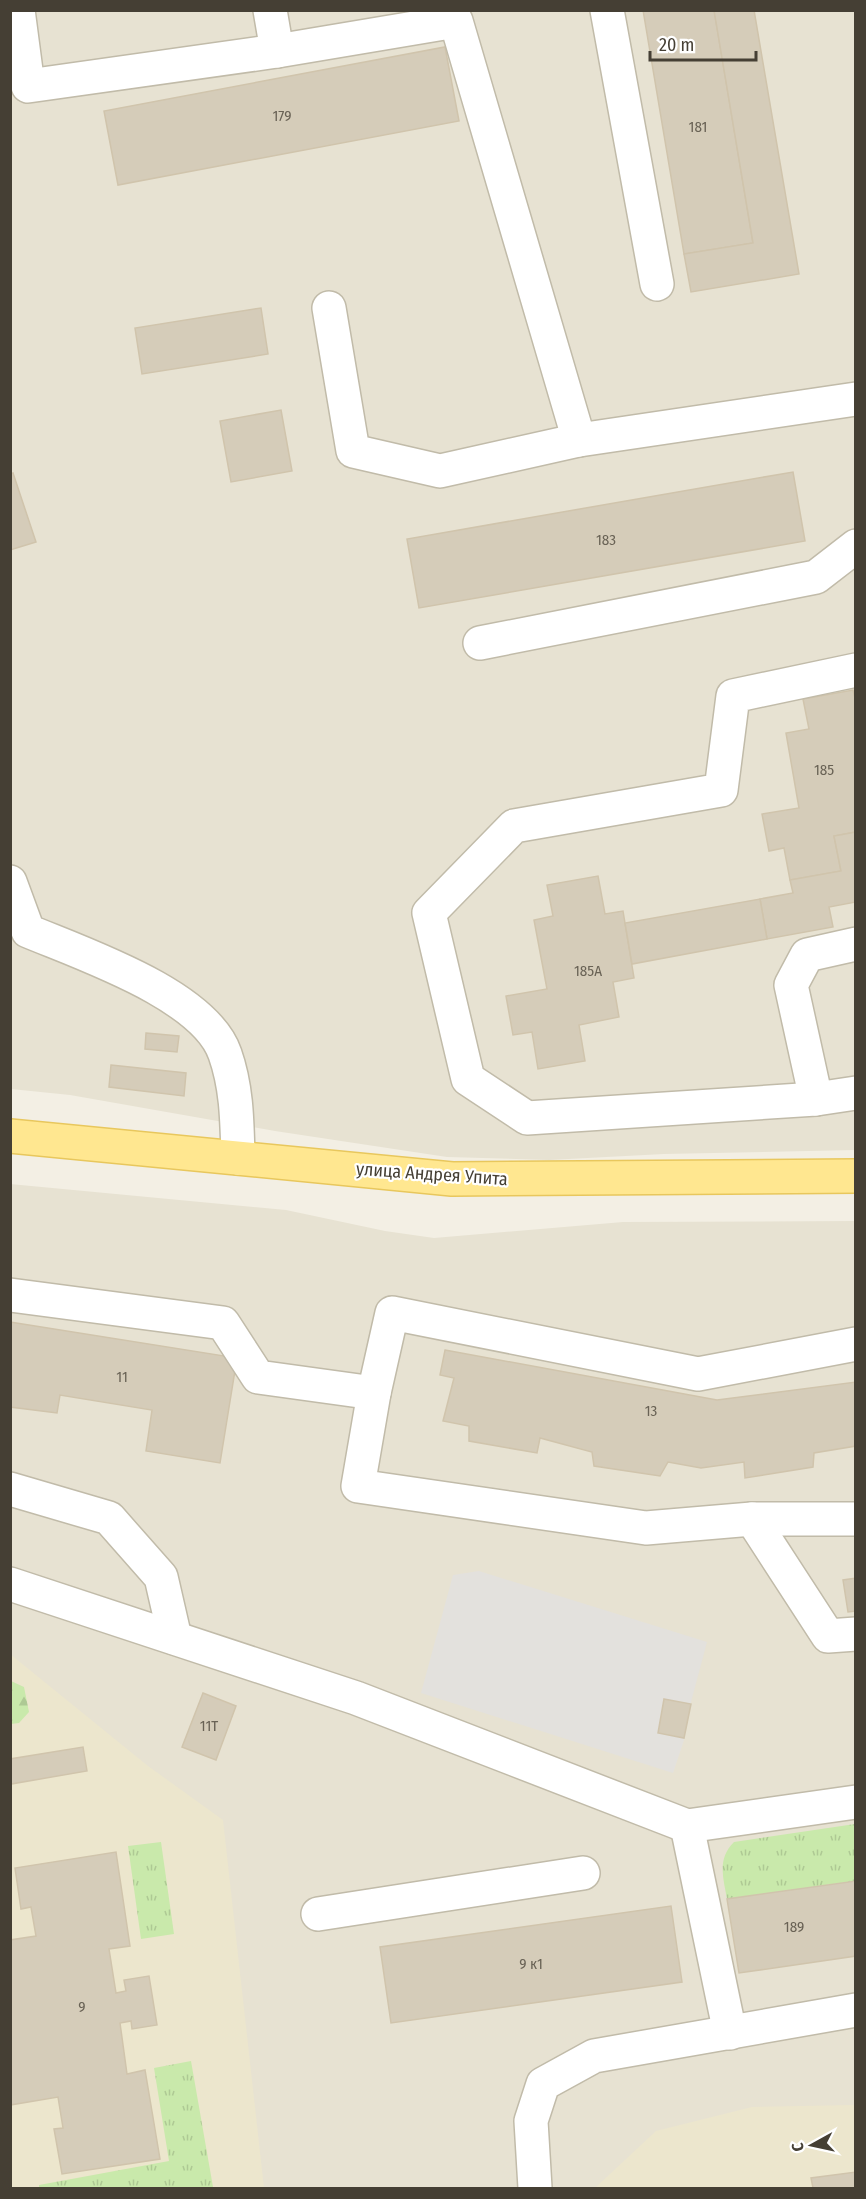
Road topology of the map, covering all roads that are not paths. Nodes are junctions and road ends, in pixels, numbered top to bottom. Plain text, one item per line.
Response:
1 (18, 10) edge
2 (270, 10) edge
3 (607, 10) edge
4 (277, 51) junction
5 (657, 284) dead end
6 (329, 308) dead end
7 (855, 399) edge
8 (579, 440) junction
9 (855, 546) edge
10 (480, 642) dead end
11 (855, 670) edge
12 (10, 882) edge
13 (855, 944) edge
14 (855, 1093) edge
15 (816, 1099) junction
16 (10, 1136) edge
17 (238, 1158) junction
18 (855, 1176) edge
19 (10, 1295) edge
20 (855, 1344) edge
21 (374, 1393) junction
22 (10, 1489) edge
23 (752, 1519) junction
24 (855, 1519) edge
25 (10, 1584) edge
26 (855, 1634) edge
27 (175, 1638) junction
28 (855, 1802) edge
29 (687, 1826) junction
30 (583, 1873) dead end
31 (318, 1914) dead end
32 (855, 2010) edge
33 (730, 2033) junction
34 (535, 2188) edge

1 - 4 lane
2 - 4 lane
3 - 5 lane
4 - 8 lane
6 - 8 lane
7 - 8 lane
9 - 10 lane
11 - 15 lane
12 - 17 lane
13 - 15 lane
14 - 15 lane
16 - 17 main road, улица Андрея Упита
17 - 18 main road, улица Андрея Упита
19 - 21 lane
20 - 21 lane
21 - 23 lane
22 - 27 lane
23 - 24 lane
23 - 26 lane
25 - 27 lane
27 - 29 lane
28 - 29 lane
29 - 33 lane
30 - 31 lane
32 - 33 lane
33 - 34 lane

